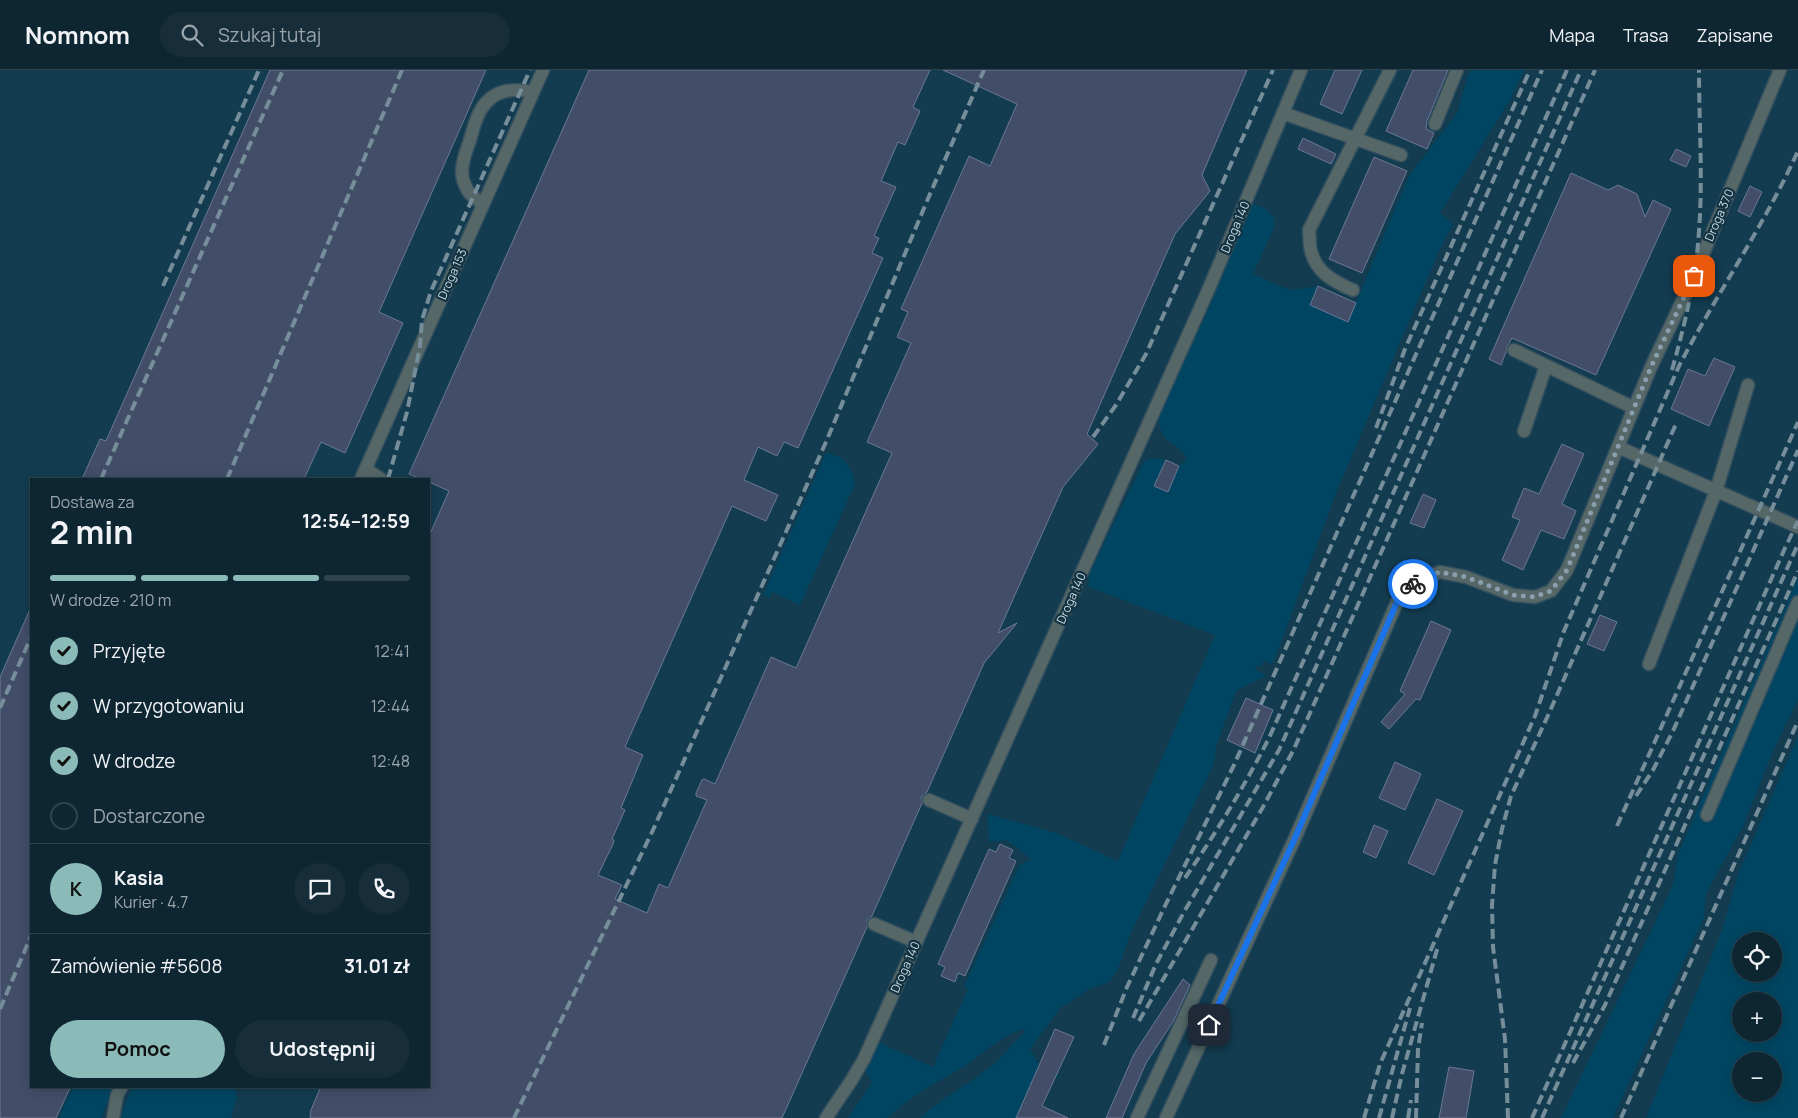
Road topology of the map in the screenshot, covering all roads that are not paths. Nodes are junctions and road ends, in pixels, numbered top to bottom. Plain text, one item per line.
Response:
1 (543, 70) edge
2 (1301, 70) edge
3 (1390, 70) edge
4 (1457, 70) edge
5 (1780, 70) edge
6 (533, 92) junction
7 (1283, 114) junction
8 (1435, 124) dead end
9 (1356, 139) junction
10 (1401, 155) dead end
11 (483, 204) junction
12 (1353, 290) dead end
13 (1514, 350) dead end
14 (1546, 366) junction
15 (1748, 385) dead end
16 (1634, 408) junction
17 (1524, 431) dead end
18 (1618, 448) junction
19 (363, 474) edge
20 (377, 478) edge
21 (1716, 491) junction
22 (1798, 527) edge
23 (1798, 602) edge
24 (1649, 664) dead end
25 (930, 800) dead end
26 (1707, 815) dead end
27 (972, 819) junction
28 (874, 924) dead end
29 (916, 942) junction
30 (1211, 960) dead end
31 (121, 1088) edge
32 (113, 1118) edge
33 (826, 1118) edge
34 (1137, 1118) edge
35 (1166, 1118) edge

1 - 6 lane, Droga 153
2 - 7 lane, Droga 140
3 - 9 lane
4 - 8 lane
5 - 16 lane, Droga 370
6 - 11 lane, Droga 153
6 - 11 lane
7 - 9 lane
7 - 27 lane, Droga 140
9 - 10 lane
9 - 12 lane
11 - 19 lane, Droga 153
13 - 14 lane
14 - 16 lane
14 - 17 lane
15 - 21 lane
16 - 18 lane, Droga 370
18 - 21 lane
18 - 35 lane, Droga 370
19 - 20 lane
21 - 22 lane
21 - 24 lane
23 - 26 lane
25 - 27 lane
27 - 29 lane, Droga 140
28 - 29 lane
29 - 33 lane, Droga 140
30 - 34 lane
31 - 32 lane

